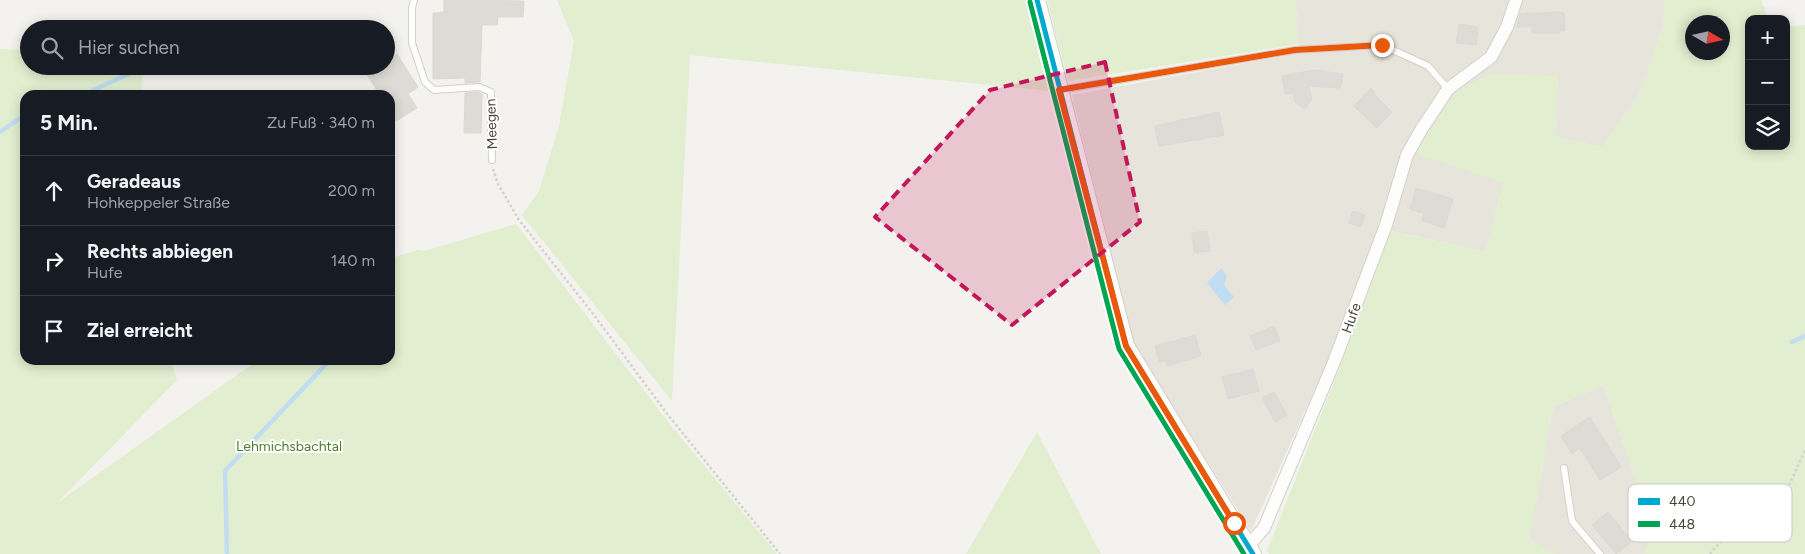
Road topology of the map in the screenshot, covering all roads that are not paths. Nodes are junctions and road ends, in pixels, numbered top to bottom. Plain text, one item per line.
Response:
1 (414, 0) edge
2 (1037, 0) edge
3 (1516, 0) edge
4 (1448, 89) junction
5 (1059, 90) junction
6 (492, 160) road end
7 (1564, 468) dead end
8 (1251, 550) edge
9 (1600, 554) edge

1 - 6 lane, Meegen
2 - 5 street
3 - 4 street, Hufe
4 - 5 lane
4 - 8 street, Hufe
5 - 8 street
7 - 9 lane

